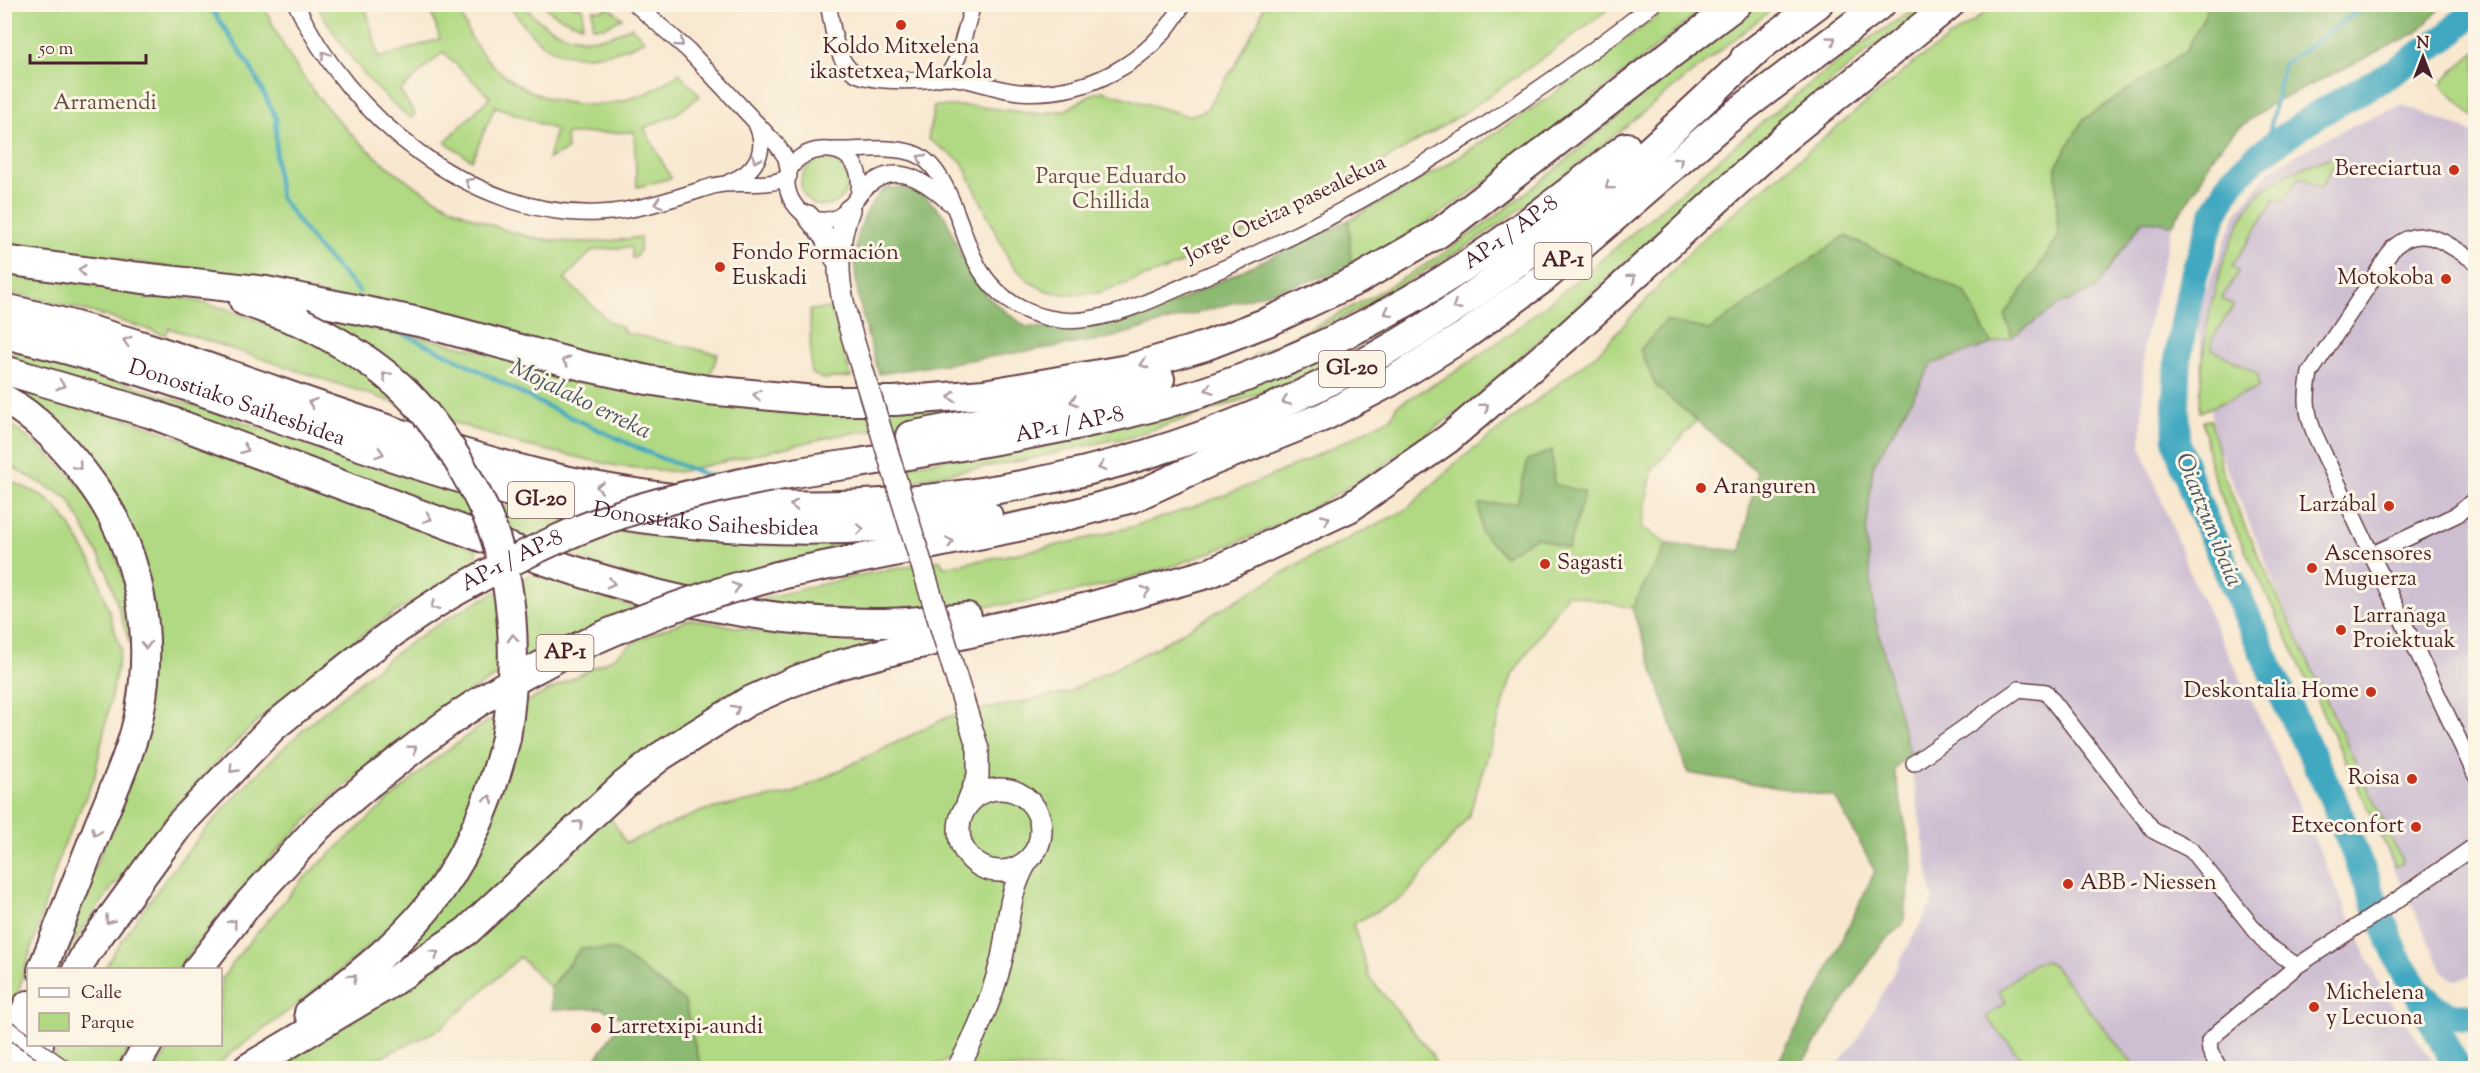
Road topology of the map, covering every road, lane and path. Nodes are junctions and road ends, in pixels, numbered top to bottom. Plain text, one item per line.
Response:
1 (296, 4) edge
2 (636, 4) edge
3 (828, 4) edge
4 (973, 4) edge
5 (1183, 4) edge
6 (1653, 4) edge
7 (1737, 4) edge
8 (1818, 4) edge
9 (1881, 4) edge
10 (1950, 4) edge
11 (1711, 23) junction
12 (1760, 46) junction
13 (947, 77) junction
14 (753, 119) junction
15 (834, 150) junction
16 (789, 175) junction
17 (723, 183) junction
18 (853, 204) junction
19 (952, 206) junction
20 (808, 216) junction
21 (4, 260) edge
22 (837, 262) junction
23 (2475, 262) edge
24 (131, 276) junction
25 (4, 308) edge
26 (4, 334) edge
27 (4, 369) edge
28 (4, 399) edge
29 (857, 455) junction
30 (1210, 462) junction
31 (2475, 498) edge
32 (2371, 555) junction
33 (1089, 607) junction
34 (978, 749) junction
35 (1914, 763) dead end
36 (2475, 776) edge
37 (1010, 790) junction
38 (966, 807) junction
39 (2475, 845) edge
40 (1027, 861) junction
41 (982, 866) junction
42 (1008, 914) junction
43 (2297, 966) junction
44 (42, 968) edge
45 (78, 968) edge
46 (198, 968) edge
47 (27, 1008) edge
48 (4, 1026) edge
49 (27, 1043) edge
50 (32, 1046) edge
51 (38, 1046) edge
52 (147, 1046) edge
53 (5, 1068) edge
54 (27, 1068) edge
55 (64, 1068) edge
56 (134, 1068) edge
57 (243, 1068) edge
58 (248, 1068) edge
59 (958, 1068) edge
60 (2219, 1068) edge

17 -> 1 street
2 -> 14 street
3 - 13 street
4 - 13 street
5 - 13 street
6 - 19 street, Jorge Oteiza pasealekua
7 - 11 highway
8 - 12 highway, AP-1 / AP-8 / AP-1
30 -> 9 highway, AP-1
33 -> 10 highway
11 -> 24 highway
11 -> 29 highway
12 -> 25 highway, Donostiako Saihesbidea / GI-20
12 -> 29 highway, AP-1 / AP-8 / AP-1
14 - 16 street
14 -> 17 street
15 - 16 street
15 - 18 street
19 -> 15 street, Jorge Oteiza pasealekua
16 - 17 street
16 - 20 street
18 - 19 street
18 - 20 street
18 - 22 street
20 - 22 street
24 -> 21 highway
22 - 34 street, bridge
23 - 32 street
57 -> 24 highway, bridge
26 -> 30 highway, Donostiako Saihesbidea / GI-20
27 -> 33 highway
28 -> 44 highway
29 -> 45 highway, AP-1 / AP-8, bridge
46 -> 30 highway, AP-1, bridge
31 - 32 street
32 - 36 street
58 -> 33 highway
34 - 37 street
34 - 38 street
35 - 43 street
37 - 38 street
37 - 40 street
38 - 41 street
39 - 43 street
40 - 41 street
40 - 42 street
41 - 42 street
42 - 59 street
43 - 60 street
47 - 53 highway
48 - 49 street, bridge
50 - 55 street, bridge
51 - 54 highway
52 - 56 highway

